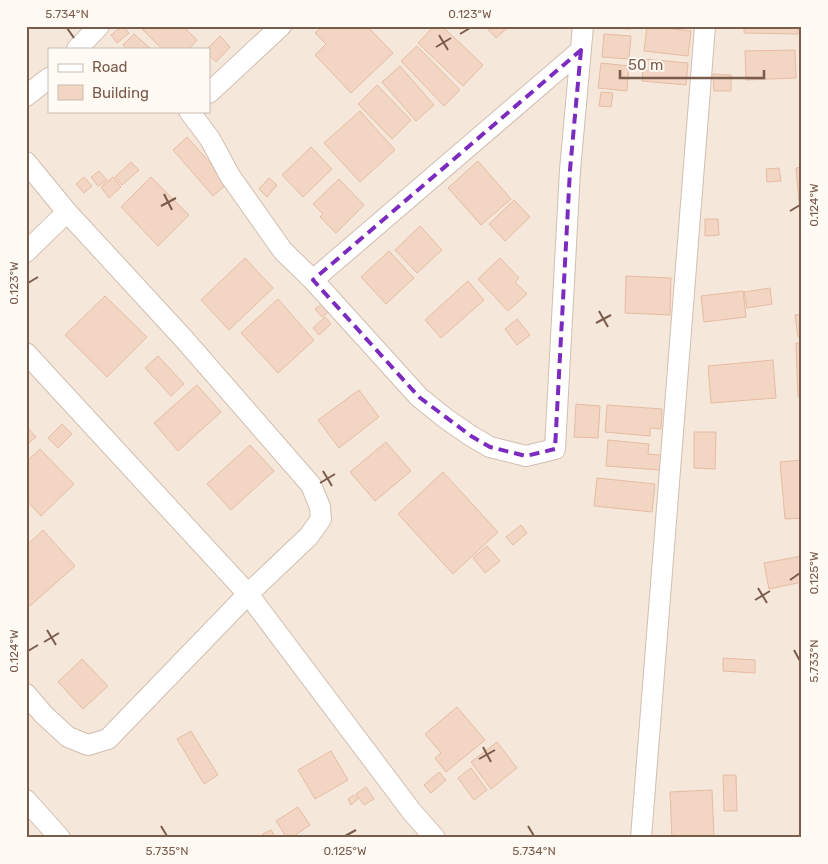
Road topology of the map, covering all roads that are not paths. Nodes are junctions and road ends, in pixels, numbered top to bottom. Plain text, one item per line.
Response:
1 (99, 26) edge
2 (281, 26) edge
3 (583, 26) edge
4 (705, 26) edge
5 (79, 48) edge
6 (581, 50) junction
7 (48, 79) edge
8 (210, 92) edge
9 (26, 96) edge
10 (190, 112) edge
11 (26, 162) edge
12 (67, 212) junction
13 (26, 252) edge
14 (313, 280) junction
15 (26, 352) edge
16 (248, 594) junction
17 (26, 694) edge
18 (28, 807) edge
19 (60, 838) edge
20 (435, 838) edge
21 (641, 838) edge

1 - 5 street
2 - 8 street
3 - 6 street
4 - 21 street
6 - 14 street
6 - 14 street
7 - 9 street
10 - 14 street
11 - 12 street
12 - 13 street
12 - 16 street
15 - 16 street
16 - 17 street
16 - 20 street
18 - 19 street

